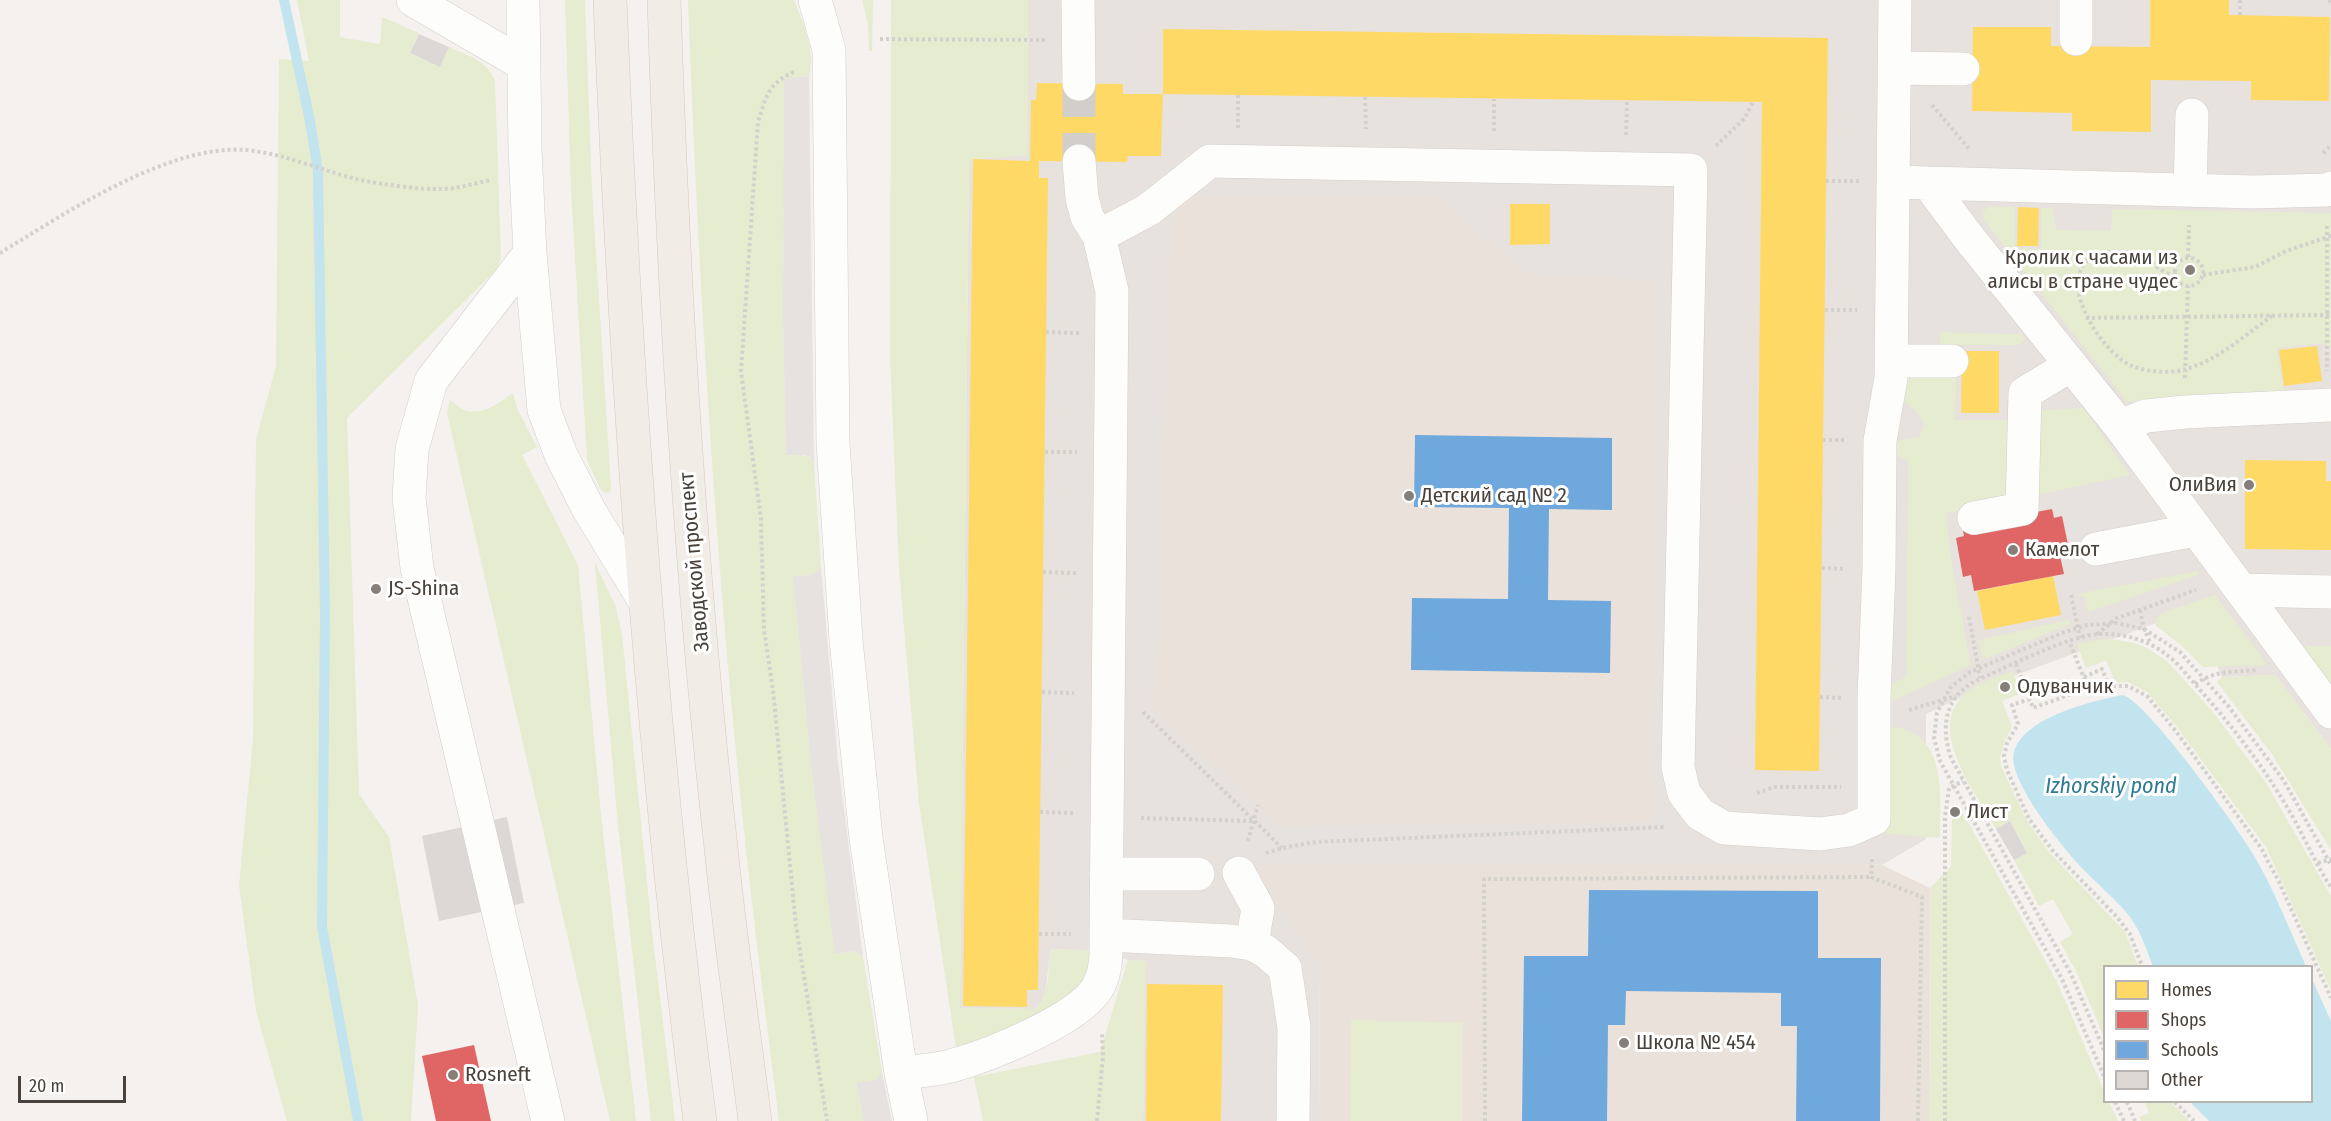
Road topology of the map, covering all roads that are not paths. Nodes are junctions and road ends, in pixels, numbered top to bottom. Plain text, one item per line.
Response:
1 (413, 0) edge
2 (524, 0) edge
3 (610, 0) edge
4 (664, 0) edge
5 (815, 0) edge
6 (1078, 0) edge
7 (1895, 0) edge
8 (2076, 0) edge
9 (2076, 39) dead end
10 (523, 64) junction
11 (1904, 68) junction
12 (1963, 69) dead end
13 (1079, 84) tunnel mouth
14 (2192, 115) dead end
15 (1079, 161) tunnel mouth
16 (1894, 182) junction
17 (1928, 183) junction
18 (2329, 189) edge
19 (2190, 190) junction
20 (1099, 236) junction
21 (530, 253) junction
22 (1891, 361) junction
23 (1952, 361) dead end
24 (2071, 365) junction
25 (2329, 405) edge
26 (2120, 426) junction
27 (1974, 518) dead end
28 (2195, 530) junction
29 (2096, 549) dead end
30 (2241, 590) junction
31 (2331, 592) edge
32 (644, 600) junction
33 (2331, 712) edge
34 (1239, 873) road end
35 (1106, 874) junction
36 (1198, 874) dead end
37 (1106, 935) junction
38 (1252, 944) junction
39 (901, 1073) junction
40 (548, 1121) edge
41 (700, 1121) edge
42 (755, 1121) edge
43 (911, 1121) edge
44 (1293, 1121) edge

1 - 10 street
2 - 10 street
3 - 32 main road
4 - 42 main road, Заводской проспект
5 - 39 street
6 - 13 street
7 - 11 street
8 - 9 street
10 - 21 street
11 - 12 street
11 - 16 street
14 - 19 street
15 - 20 street
16 - 17 street
16 - 22 street
17 - 19 street
17 - 24 street
18 - 19 street
20 - 22 street
20 - 35 street
21 - 32 street
21 - 40 street
22 - 23 street
24 - 26 street
24 - 27 street
25 - 26 street
26 - 28 street
28 - 29 street
28 - 30 street
30 - 31 street
30 - 33 street
32 - 41 main road
34 - 38 street
35 - 36 street
35 - 37 street
37 - 38 street
37 - 39 street
38 - 44 street
39 - 43 street

